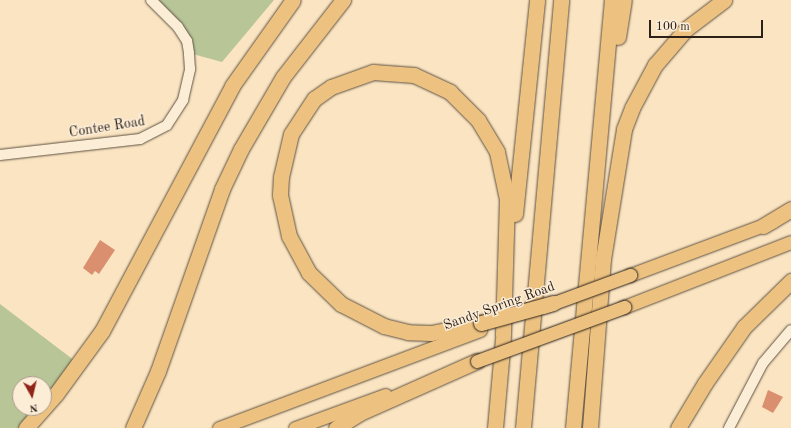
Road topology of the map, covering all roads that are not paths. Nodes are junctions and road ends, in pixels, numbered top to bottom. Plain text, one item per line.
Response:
1 (151, 0) edge
2 (293, 0) edge
3 (343, 0) edge
4 (537, 0) edge
5 (561, 0) edge
6 (612, 0) edge
7 (624, 0) edge
8 (724, 0) edge
9 (601, 125) junction
10 (0, 155) edge
11 (791, 209) edge
12 (791, 215) edge
13 (762, 226) junction
14 (791, 242) edge
15 (791, 281) edge
16 (553, 303) joint
17 (480, 327) junction
18 (791, 330) edge
19 (503, 335) junction
20 (478, 361) junction
21 (26, 428) edge
22 (133, 428) edge
23 (219, 428) edge
24 (295, 428) edge
25 (336, 428) edge
26 (495, 428) edge
27 (523, 428) edge
28 (573, 428) edge
29 (590, 428) edge
30 (678, 428) edge
31 (729, 428) edge

1 - 10 street, Contee Road
2 - 21 highway
3 - 22 highway
4 - 19 highway
5 - 27 highway
6 - 9 highway
7 - 9 highway
8 - 29 highway
9 - 28 highway
11 - 13 highway
12 - 13 main road, Sandy Spring Road
13 - 16 main road, Sandy Spring Road, bridge
14 - 20 main road, bridge
15 - 30 highway
16 - 17 highway, bridge
17 - 19 highway
17 - 23 main road, Sandy Spring Road
18 - 31 street
19 - 26 highway
20 - 24 main road
20 - 25 highway

